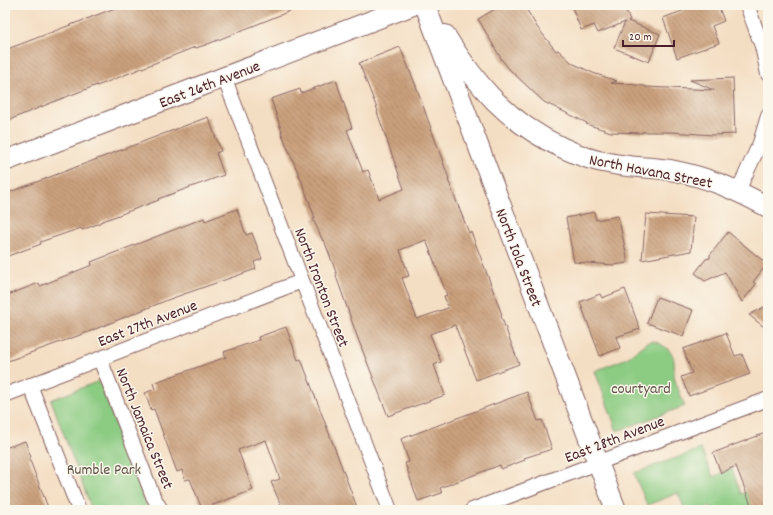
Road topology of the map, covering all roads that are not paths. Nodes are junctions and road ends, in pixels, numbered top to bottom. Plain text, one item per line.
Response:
1 (413, 5) edge
2 (425, 5) edge
3 (747, 5) edge
4 (768, 74) edge
5 (224, 77) junction
6 (768, 116) edge
7 (5, 161) edge
8 (738, 191) junction
9 (768, 207) edge
10 (302, 281) junction
11 (100, 359) junction
12 (30, 386) junction
13 (5, 395) edge
14 (768, 399) edge
15 (598, 462) junction
16 (79, 510) edge
17 (161, 510) edge
18 (390, 510) edge
19 (472, 510) edge
20 (616, 510) edge

1 - 5 street, East 26th Avenue
2 - 8 street, North Havana Street
2 - 15 street, North Iola Street
3 - 4 street
5 - 7 street, East 26th Avenue
5 - 10 street, North Ironton Street
6 - 8 street
8 - 9 street, North Havana Street
10 - 11 street, East 27th Avenue
10 - 18 street, North Ironton Street
11 - 12 street, East 27th Avenue
11 - 17 street, North Jamaica Street
12 - 13 street, East 27th Avenue
12 - 16 street
14 - 15 street, East 28th Avenue
15 - 19 street, East 28th Avenue
15 - 20 street, North Iola Street

